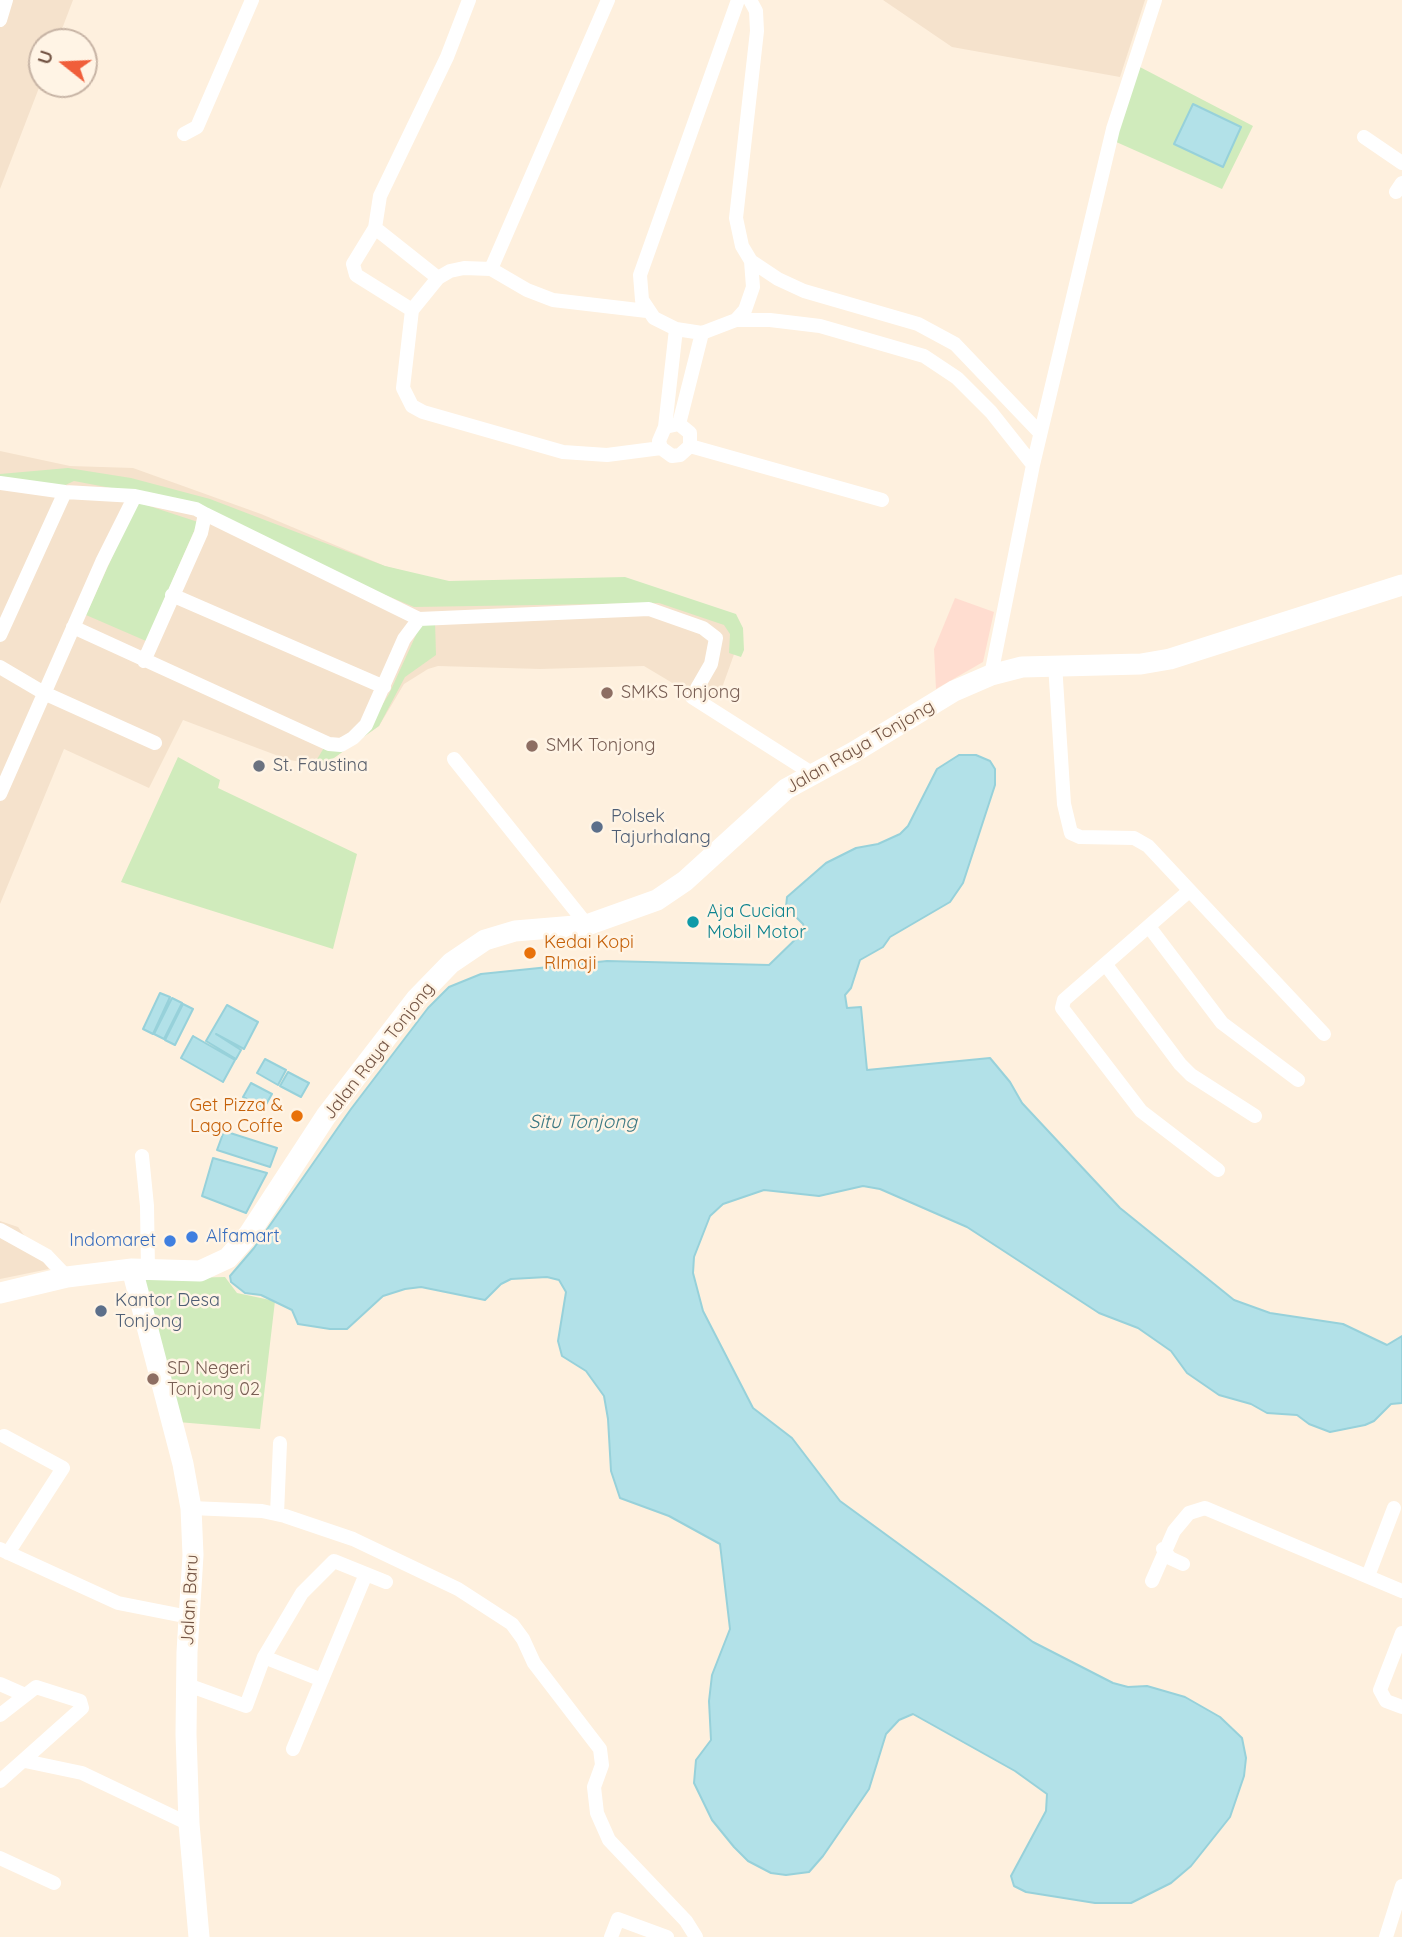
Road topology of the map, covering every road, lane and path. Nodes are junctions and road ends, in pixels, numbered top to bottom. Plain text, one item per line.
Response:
1 (6, 0) edge
2 (252, 0) edge
3 (468, 0) edge
4 (608, 0) edge
5 (738, 0) edge
6 (750, 0) edge
7 (1155, 0) edge
8 (0, 20) edge
9 (184, 134) dead end
10 (1364, 137) dead end
11 (1402, 163) edge
12 (375, 228) junction
13 (751, 261) junction
14 (491, 269) junction
15 (438, 278) junction
16 (412, 310) junction
17 (647, 311) junction
18 (736, 320) junction
19 (676, 329) junction
20 (702, 333) junction
21 (672, 426) junction
22 (1040, 433) junction
23 (690, 446) junction
24 (661, 448) junction
25 (1032, 465) junction
26 (0, 483) edge
27 (65, 492) junction
28 (135, 496) junction
29 (882, 500) dead end
30 (205, 514) junction
31 (1402, 585) edge
32 (172, 595) junction
33 (419, 619) junction
34 (73, 627) junction
35 (0, 635) edge
36 (144, 661) junction
37 (1055, 664) junction
38 (0, 667) edge
39 (992, 675) junction
40 (384, 687) junction
41 (44, 693) junction
42 (155, 743) dead end
43 (454, 759) dead end
44 (813, 774) junction
45 (0, 794) edge
46 (1189, 891) junction
47 (587, 925) junction
48 (1150, 928) junction
49 (1106, 965) junction
50 (1324, 1034) dead end
51 (1298, 1080) dead end
52 (1255, 1115) dead end
53 (142, 1156) dead end
54 (1218, 1170) dead end
55 (0, 1230) edge
56 (140, 1269) junction
57 (67, 1277) junction
58 (0, 1293) edge
59 (4, 1436) dead end
60 (280, 1443) dead end
61 (191, 1508) junction
62 (1394, 1508) dead end
63 (277, 1514) junction
64 (1163, 1549) junction
65 (4, 1551) edge
66 (1183, 1564) dead end
67 (366, 1574) junction
68 (1368, 1576) junction
69 (1152, 1581) dead end
70 (386, 1582) dead end
71 (1402, 1591) edge
72 (190, 1617) junction
73 (1402, 1633) edge
74 (264, 1657) junction
75 (322, 1680) junction
76 (0, 1684) edge
77 (186, 1684) junction
78 (25, 1695) junction
79 (1402, 1707) edge
80 (0, 1715) edge
81 (293, 1749) dead end
82 (24, 1760) junction
83 (0, 1781) edge
84 (189, 1824) junction
85 (0, 1858) edge
86 (54, 1883) dead end
87 (1402, 1886) edge
88 (686, 1922) junction
89 (199, 1937) edge
90 (611, 1937) edge
91 (667, 1937) edge
92 (674, 1937) edge
93 (696, 1937) edge
94 (1386, 1937) edge

1 - 8 street
2 - 9 street
3 - 12 street
4 - 14 street
5 - 17 street
6 - 13 street
7 - 22 street
10 - 11 street
12 - 15 street
12 - 16 street
13 - 18 street
13 - 22 street
14 - 15 street
14 - 17 street
15 - 16 street
16 - 24 street
17 - 19 street
18 - 20 street
18 - 25 street
19 - 20 street
19 - 21 street
20 - 21 street
21 - 23 street
21 - 24 street
22 - 25 street
23 - 24 street
23 - 29 street
25 - 39 street
26 - 27 street
27 - 28 street
27 - 35 street
28 - 30 street
28 - 34 street
30 - 32 street
30 - 33 street
31 - 37 main road, Jalan Raya Tonjong
32 - 36 street
32 - 40 street
33 - 40 street
33 - 44 street
34 - 36 street
34 - 41 street
36 - 40 street
37 - 39 main road, Jalan Raya Tonjong
37 - 46 street
38 - 41 street
39 - 44 main road, Jalan Raya Tonjong
41 - 42 street
41 - 45 street
43 - 47 street
44 - 47 main road, Jalan Raya Tonjong
46 - 48 street
46 - 50 street
47 - 56 main road, Jalan Raya Tonjong
48 - 49 street
48 - 51 street
49 - 52 street
49 - 54 street
53 - 56 street
55 - 57 street
56 - 57 main road, Jalan Raya Tonjong
56 - 61 main road, Jalan Baru
57 - 58 main road, Jalan Raya Tonjong
59 - 65 street
60 - 63 street
61 - 63 street
61 - 72 main road, Jalan Baru
62 - 68 street
63 - 88 street
64 - 66 street
64 - 68 street
64 - 69 street
65 - 72 street
67 - 70 street
67 - 74 street
67 - 75 street
68 - 71 street
72 - 77 main road, Jalan Baru
73 - 79 street
74 - 75 street
74 - 77 street
75 - 81 street
76 - 78 street
77 - 84 main road, Jalan Baru
78 - 80 street
78 - 82 street
82 - 83 street
82 - 84 street
84 - 89 main road, Jalan Baru
85 - 86 street
87 - 94 street
88 - 92 street
88 - 93 street
90 - 91 street

